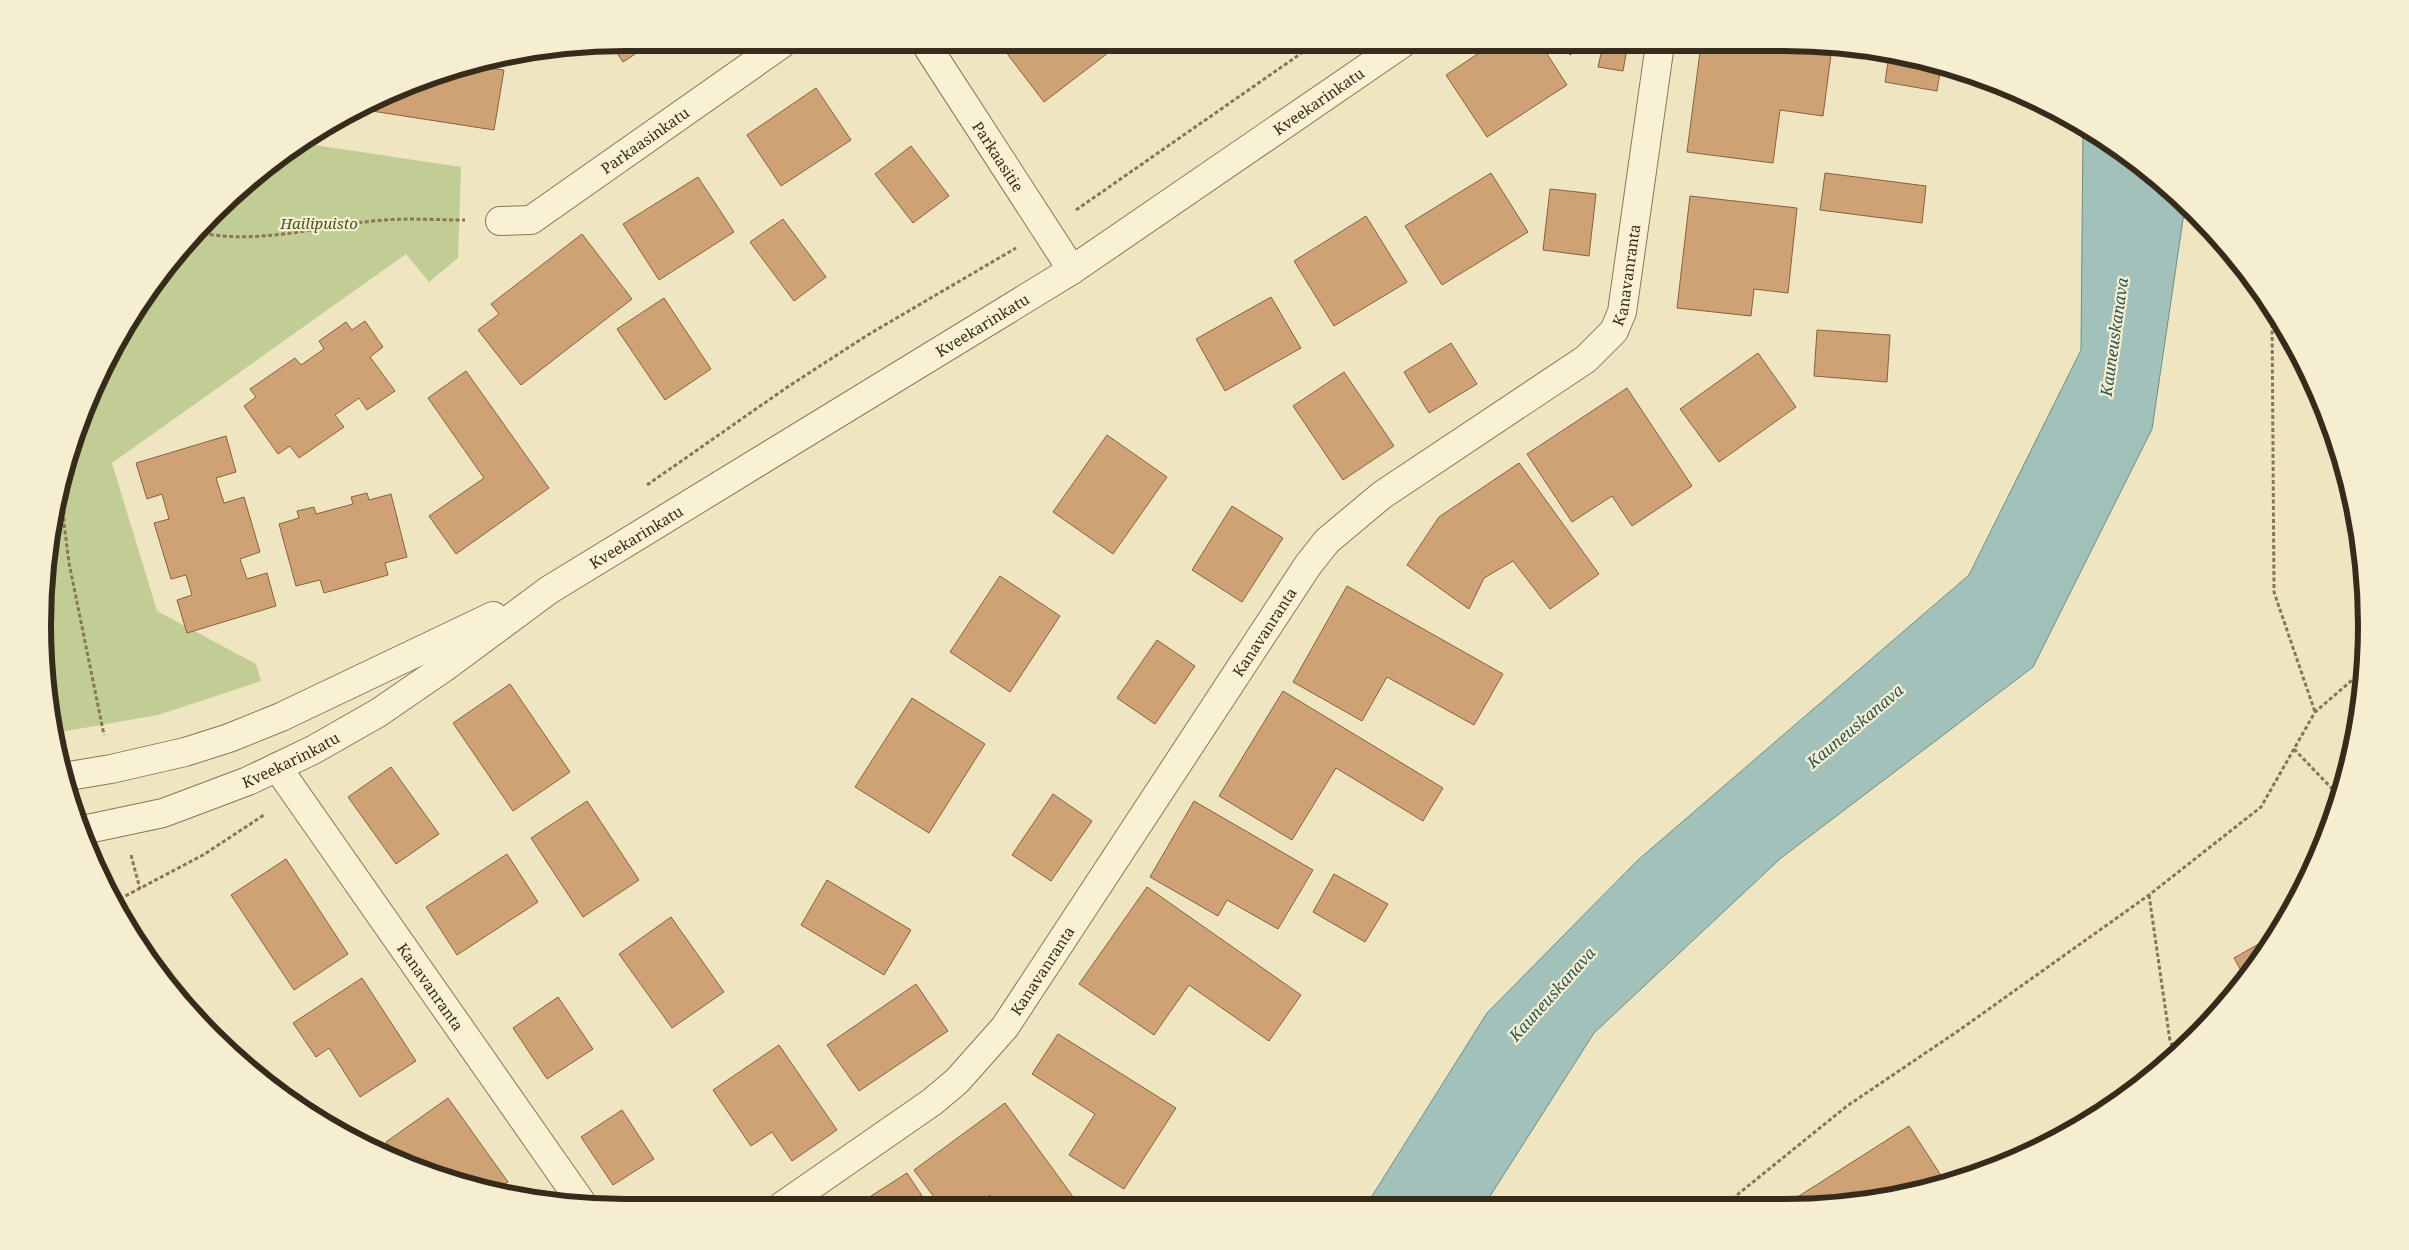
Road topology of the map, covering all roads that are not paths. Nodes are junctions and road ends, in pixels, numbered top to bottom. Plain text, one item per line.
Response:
1 (772, 51) edge
2 (930, 51) edge
3 (1390, 51) edge
4 (1659, 51) edge
5 (500, 221) road end
6 (1072, 270) junction
7 (549, 590) junction
8 (277, 767) junction
9 (72, 776) edge
10 (89, 829) edge
11 (578, 1197) edge
12 (792, 1199) edge

1 - 5 street, Parkaasinkatu
2 - 6 street, Parkaasitie
3 - 6 street, Kveekarinkatu
4 - 12 street, Kanavanranta
6 - 7 street, Kveekarinkatu
7 - 8 street, Kveekarinkatu
7 - 9 street, Kveekarinkatu
8 - 10 street, Kveekarinkatu
8 - 11 street, Kanavanranta

